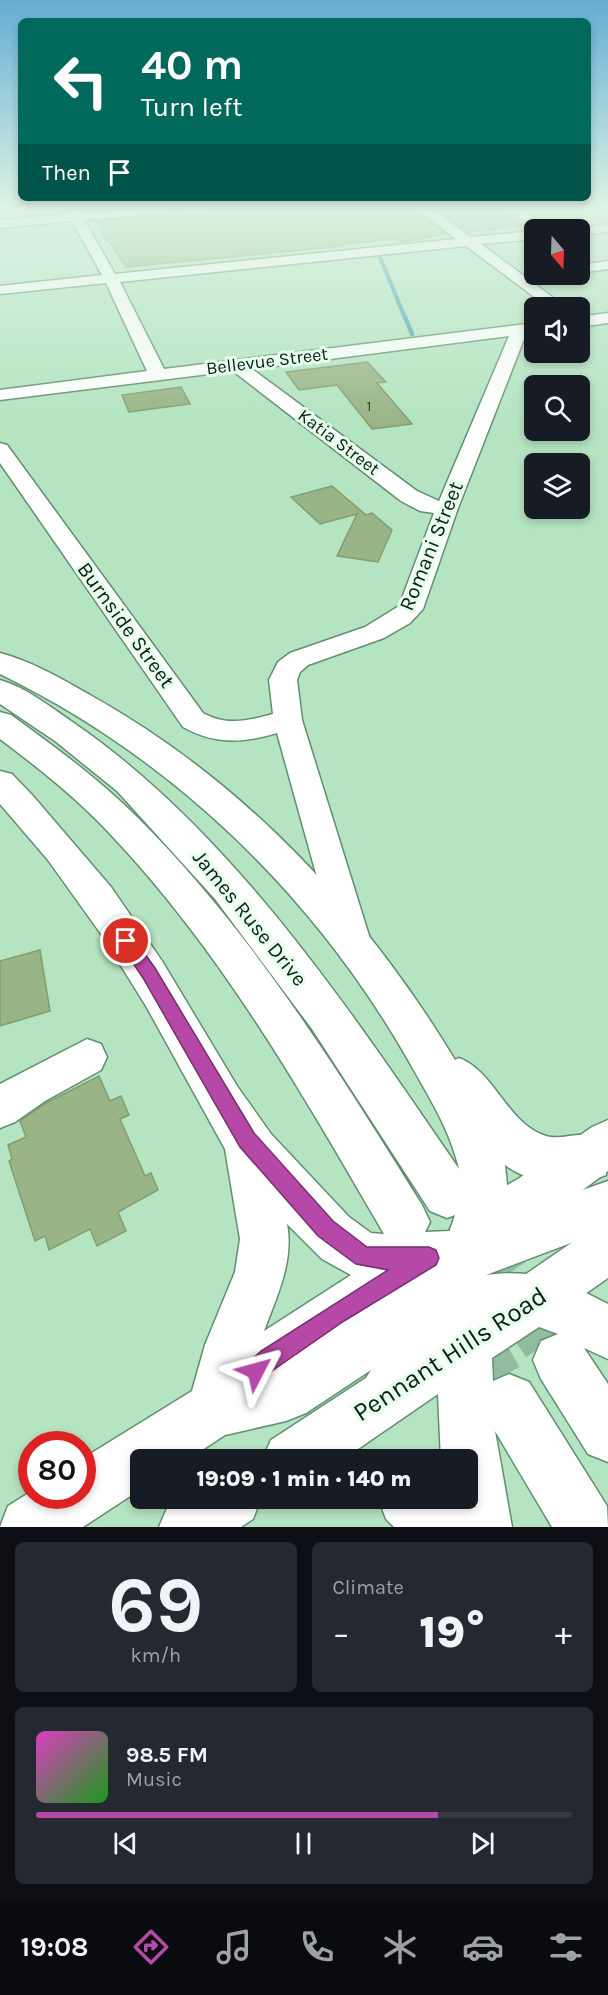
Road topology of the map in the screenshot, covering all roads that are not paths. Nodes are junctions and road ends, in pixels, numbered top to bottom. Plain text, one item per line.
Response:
1 (98, 280) edge
2 (112, 280) edge
3 (521, 280) edge
4 (0, 290) edge
5 (545, 297) edge
6 (608, 318) edge
7 (590, 320) edge
8 (524, 328) edge
9 (524, 335) edge
10 (236, 365) junction
11 (158, 375) junction
12 (0, 396) edge
13 (0, 449) edge
14 (447, 508) junction
15 (0, 663) edge
16 (0, 690) edge
17 (288, 720) junction
18 (0, 723) edge
19 (0, 783) edge
20 (353, 942) junction
21 (400, 1009) junction
22 (87, 1057) dead end
23 (0, 1108) edge
24 (247, 1140) junction
25 (598, 1150) edge
26 (608, 1205) edge
27 (608, 1248) edge
28 (456, 1262) junction
29 (534, 1299) junction
30 (608, 1332) edge
31 (560, 1360) tunnel mouth
32 (509, 1402) tunnel mouth
33 (215, 1409) junction
34 (608, 1434) edge
35 (307, 1449) edge
36 (96, 1484) edge
37 (57, 1509) edge
38 (216, 1509) edge
39 (418, 1509) edge
40 (28, 1527) edge
41 (189, 1527) edge
42 (437, 1527) edge
43 (482, 1527) edge
44 (586, 1527) edge

1 - 4 street
2 - 11 street
3 - 5 street
6 - 7 street
8 - 10 street, Bellevue Street
9 - 14 street, Romani Street
10 - 11 street, Bellevue Street
10 - 14 street, Katia Street
11 - 12 street, Bellevue Street
13 - 17 street, Burnside Street
14 - 17 street, Romani Street
15 - 20 main road
16 - 28 main road, James Ruse Drive
17 - 20 street, Romani Street
18 - 28 main road, James Ruse Drive
19 - 24 main road
20 - 21 main road
21 - 25 main road
21 - 28 main road
22 - 23 street
24 - 28 main road
24 - 33 main road
25 - 28 main road
26 - 28 main road
27 - 29 main road, Pennant Hills Road
28 - 29 main road, Pennant Hills Road
28 - 33 main road
28 - 35 main road, Pennant Hills Road
28 - 43 main road
29 - 30 main road
31 - 34 main road
32 - 44 main road
33 - 36 main road
37 - 40 main road
38 - 41 main road
39 - 42 main road

